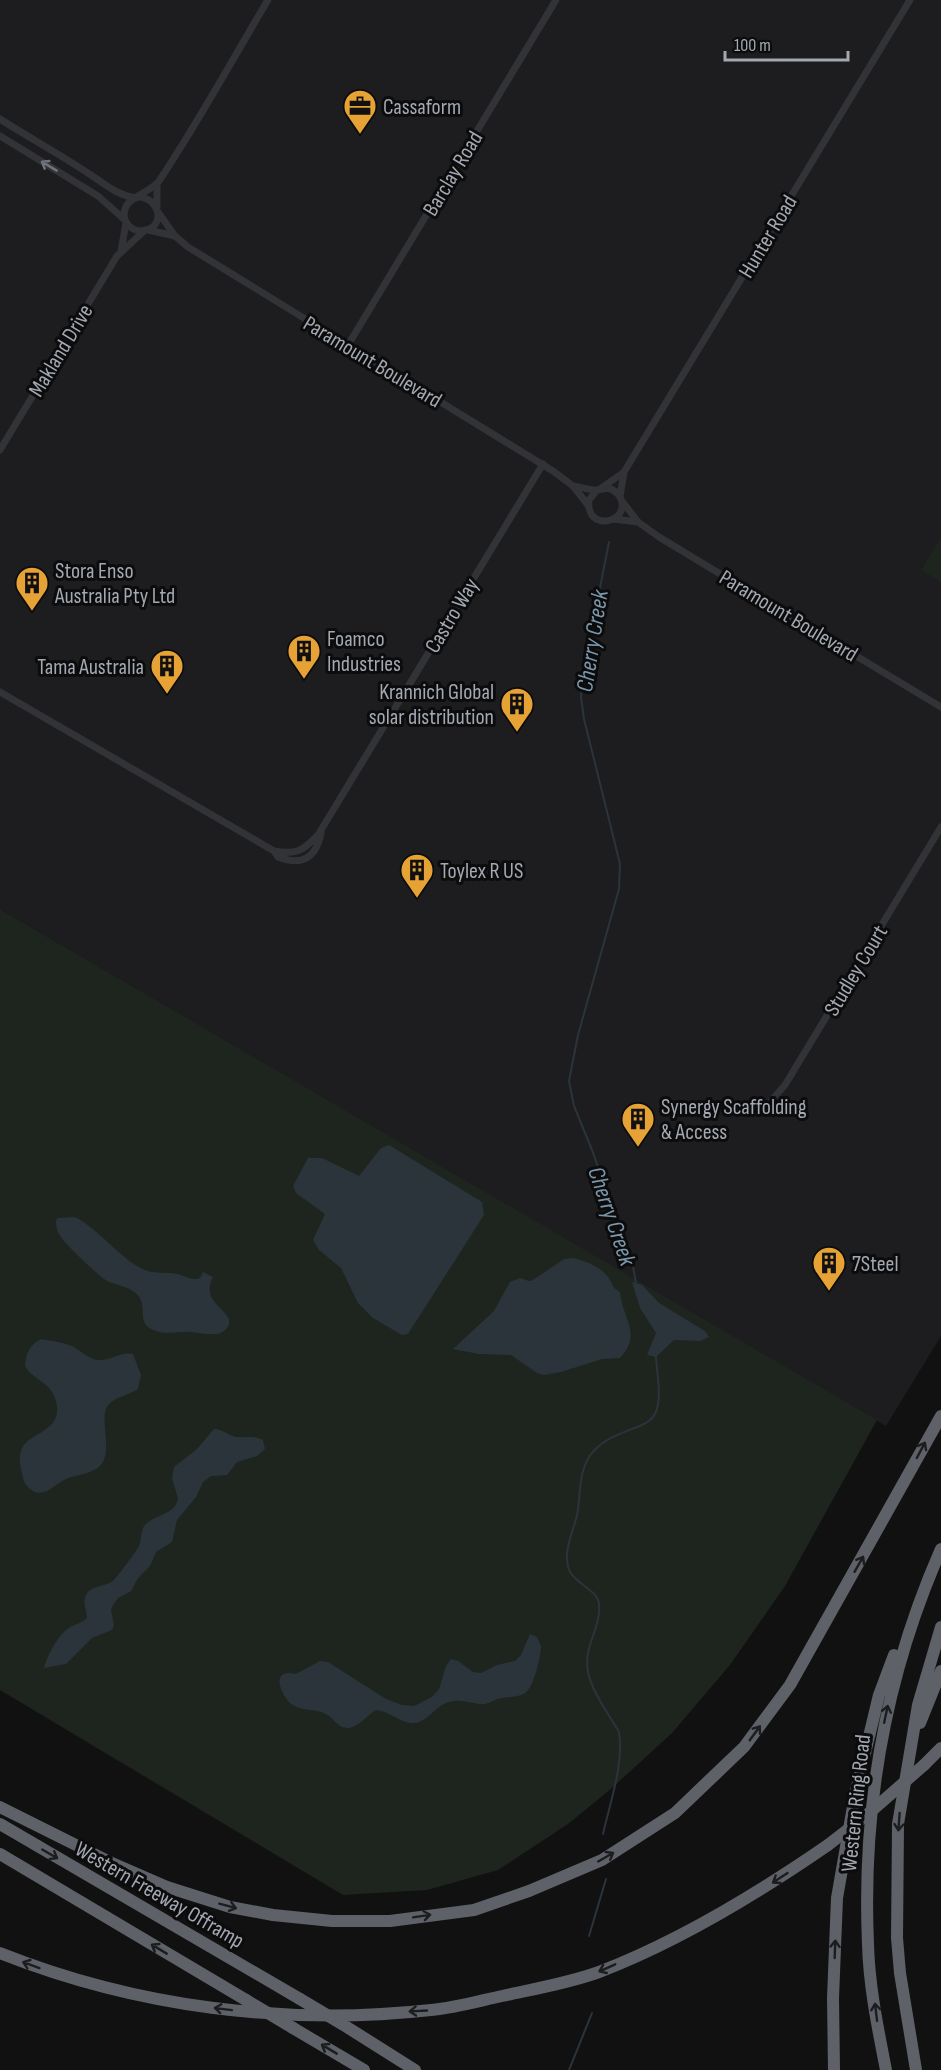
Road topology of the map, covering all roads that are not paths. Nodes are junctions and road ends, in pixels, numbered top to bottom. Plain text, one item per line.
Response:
1 (268, 0) edge
2 (556, 0) edge
3 (910, 0) edge
4 (0, 119) edge
5 (0, 136) edge
6 (158, 184) junction
7 (137, 198) junction
8 (157, 210) junction
9 (126, 222) junction
10 (146, 230) junction
11 (175, 236) junction
12 (121, 251) junction
13 (348, 345) junction
14 (0, 450) edge
15 (543, 464) junction
16 (624, 472) junction
17 (573, 486) junction
18 (599, 489) junction
19 (621, 499) junction
20 (588, 505) junction
21 (613, 519) junction
22 (638, 522) junction
23 (0, 692) edge
24 (941, 708) edge
25 (941, 827) edge
26 (764, 1108) dead end
27 (941, 1416) edge
28 (941, 1549) edge
29 (920, 1596) junction
30 (941, 1627) edge
31 (941, 1671) edge
32 (941, 1748) edge
33 (908, 1765) junction
34 (0, 1807) edge
35 (0, 1824) edge
36 (0, 1854) edge
37 (0, 1953) edge
38 (364, 2070) edge
39 (415, 2070) edge
40 (834, 2070) edge
41 (886, 2070) edge
42 (916, 2070) edge

1 - 6 street
2 - 13 street, Barclay Road
3 - 16 street, Hunter Road
4 - 7 street
9 -> 5 street
6 - 7 street
6 - 8 street
7 - 8 street
7 - 9 street
8 - 10 street
8 - 11 street, Paramount Boulevard
9 - 10 street
9 - 12 street, Makland Drive
10 - 11 street, Paramount Boulevard
10 - 12 street, Makland Drive
11 - 13 street, Paramount Boulevard
12 - 14 street, Makland Drive
13 - 15 street, Paramount Boulevard
15 - 17 street, Paramount Boulevard
15 - 23 street, Castro Way
16 - 18 street, Hunter Road
16 - 19 street, Hunter Road
17 - 18 street, Paramount Boulevard
17 - 20 street, Paramount Boulevard
18 - 19 street
18 - 20 street
19 - 21 street
19 - 22 street, Paramount Boulevard
20 - 21 street
21 - 22 street, Paramount Boulevard
22 - 24 street, Paramount Boulevard
25 - 26 street, Studley Court
34 -> 27 highway
28 - 29 highway, Western Ring Road
40 -> 29 highway
41 -> 29 highway, Western Ring Road
30 - 33 highway, Western Ring Road
31 - 33 highway
32 -> 37 highway, bridge
33 -> 42 highway, Western Ring Road
35 -> 39 highway, Western Freeway Offramp, bridge
38 -> 36 highway, bridge

